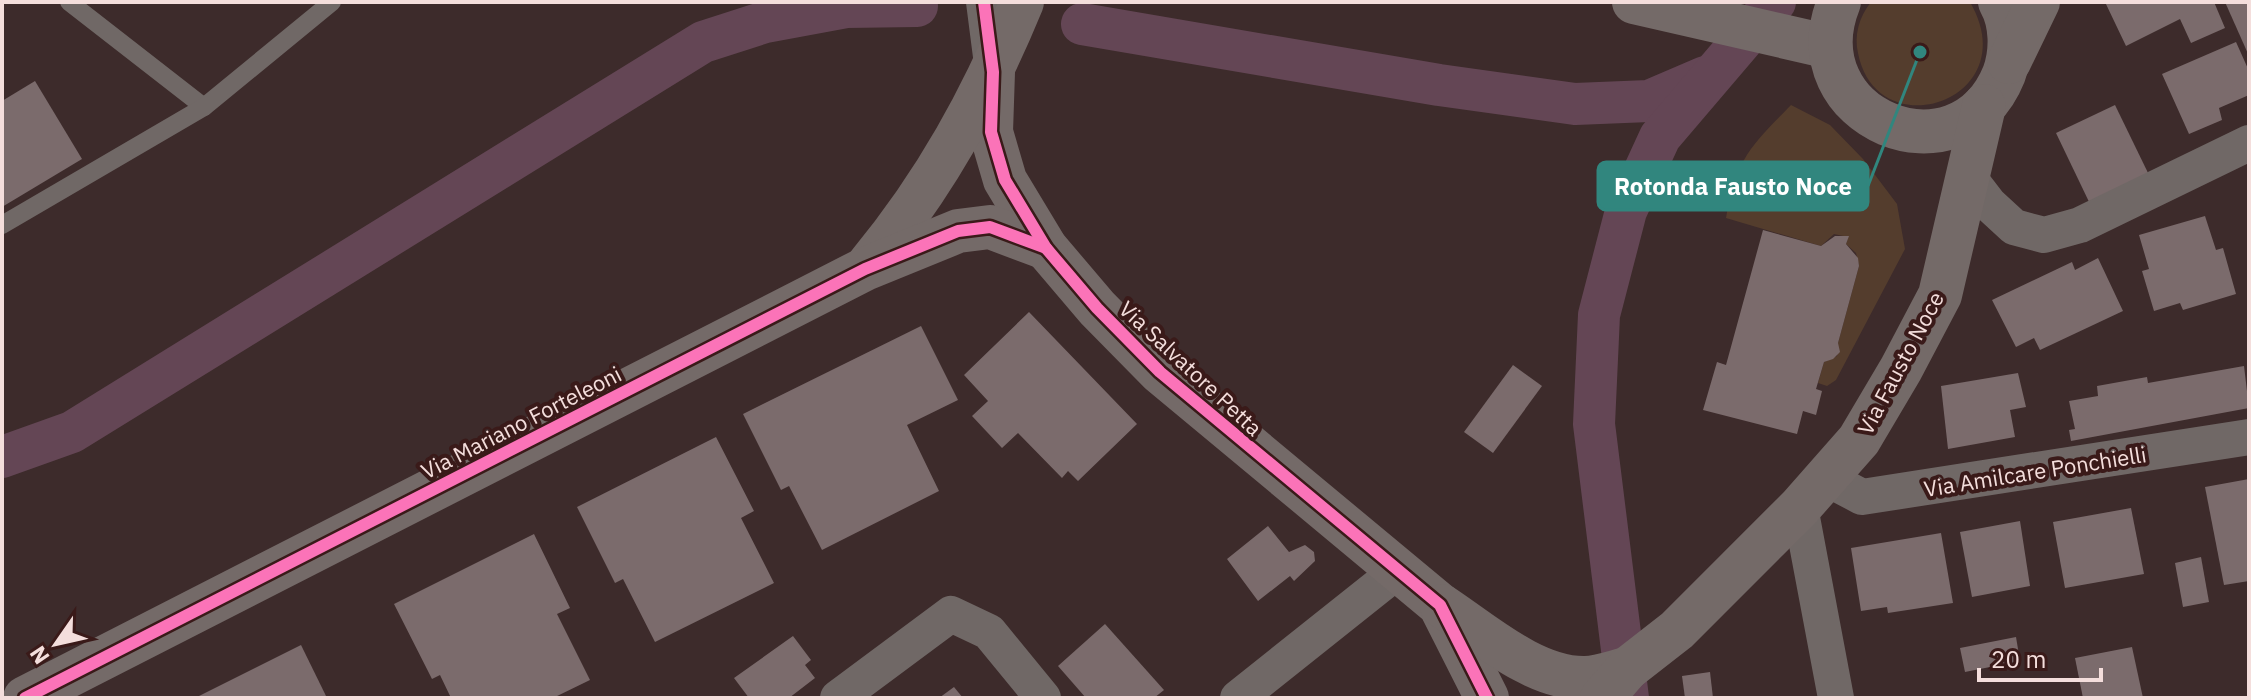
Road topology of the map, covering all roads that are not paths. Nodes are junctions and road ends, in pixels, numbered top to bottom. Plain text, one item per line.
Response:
1 (69, 2) edge
2 (332, 2) edge
3 (984, 2) edge
4 (1022, 2) edge
5 (1634, 2) edge
6 (1839, 2) edge
7 (2000, 2) edge
8 (2038, 2) edge
9 (1830, 47) junction
10 (2008, 64) junction
11 (993, 72) junction
12 (1984, 106) junction
13 (204, 107) junction
14 (2249, 143) edge
15 (1969, 178) junction
16 (2, 225) edge
17 (1046, 248) junction
18 (865, 269) junction
19 (2249, 437) edge
20 (1813, 493) junction
21 (1400, 569) junction
22 (1440, 605) junction
23 (1615, 683) edge
24 (25, 698) edge
25 (838, 698) edge
26 (1043, 698) edge
27 (1238, 698) edge
28 (1487, 698) edge
29 (1836, 698) edge

1 - 13 lane
2 - 13 lane
3 - 11 street, Via Salvatore Petta
4 - 11 street
5 - 9 street
6 - 9 street
7 - 10 street
8 - 10 street
9 - 12 street
10 - 12 street
11 - 17 street, Via Salvatore Petta
11 - 18 street, Via Mariano Forteleoni
12 - 15 street, Via Fausto Noce
13 - 16 lane
14 - 15 street
15 - 20 street, Via Fausto Noce
17 - 18 street, Via Mariano Forteleoni
17 - 21 street, Via Salvatore Petta
18 - 24 street, Via Mariano Forteleoni
19 - 20 street, Via Amilcare Ponchielli
20 - 23 street, Via Fausto Noce
20 - 29 street
21 - 22 street, Via Salvatore Petta
21 - 27 street
22 - 23 street
22 - 28 street, Via Salvatore Petta
25 - 26 street

